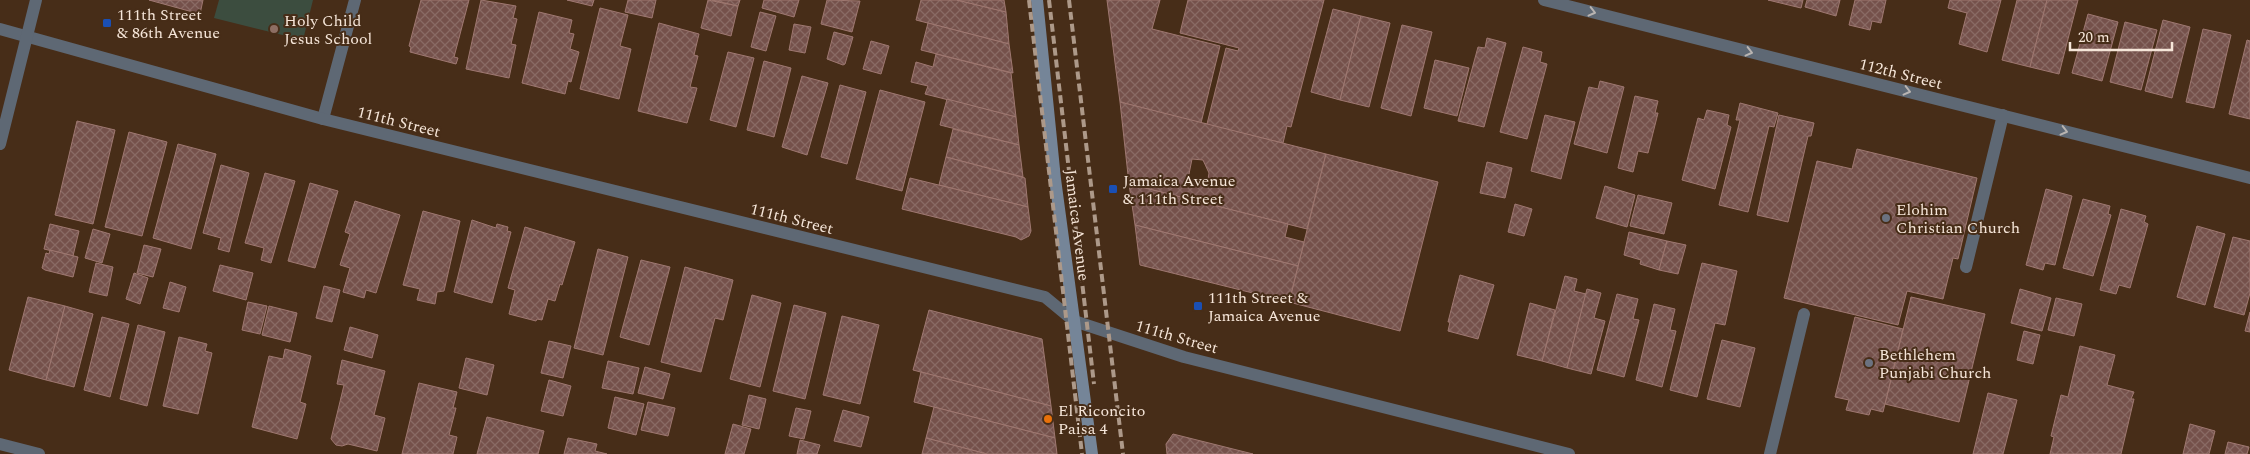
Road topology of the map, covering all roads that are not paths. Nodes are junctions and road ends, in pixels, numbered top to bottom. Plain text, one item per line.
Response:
1 (36, 0) edge
2 (355, 0) edge
3 (1038, 0) edge
4 (1544, 0) edge
5 (0, 29) edge
6 (27, 36) junction
7 (2003, 115) junction
8 (323, 119) junction
9 (0, 144) edge
10 (2250, 178) edge
11 (1966, 267) dead end
12 (1804, 314) dead end
13 (1074, 321) junction
14 (0, 444) edge
15 (39, 454) edge
16 (1092, 454) edge
17 (1569, 454) edge
18 (1770, 454) edge

1 - 6 street
2 - 8 street
3 - 13 main road, Jamaica Avenue
4 -> 7 street, 112th Street
5 - 6 street, 111th Street
6 - 8 street, 111th Street
6 - 9 street
7 -> 10 street, 112th Street
7 - 11 street
8 - 13 street, 111th Street
12 - 18 street
13 - 16 main road, Jamaica Avenue
13 - 17 street, 111th Street
14 - 15 street

